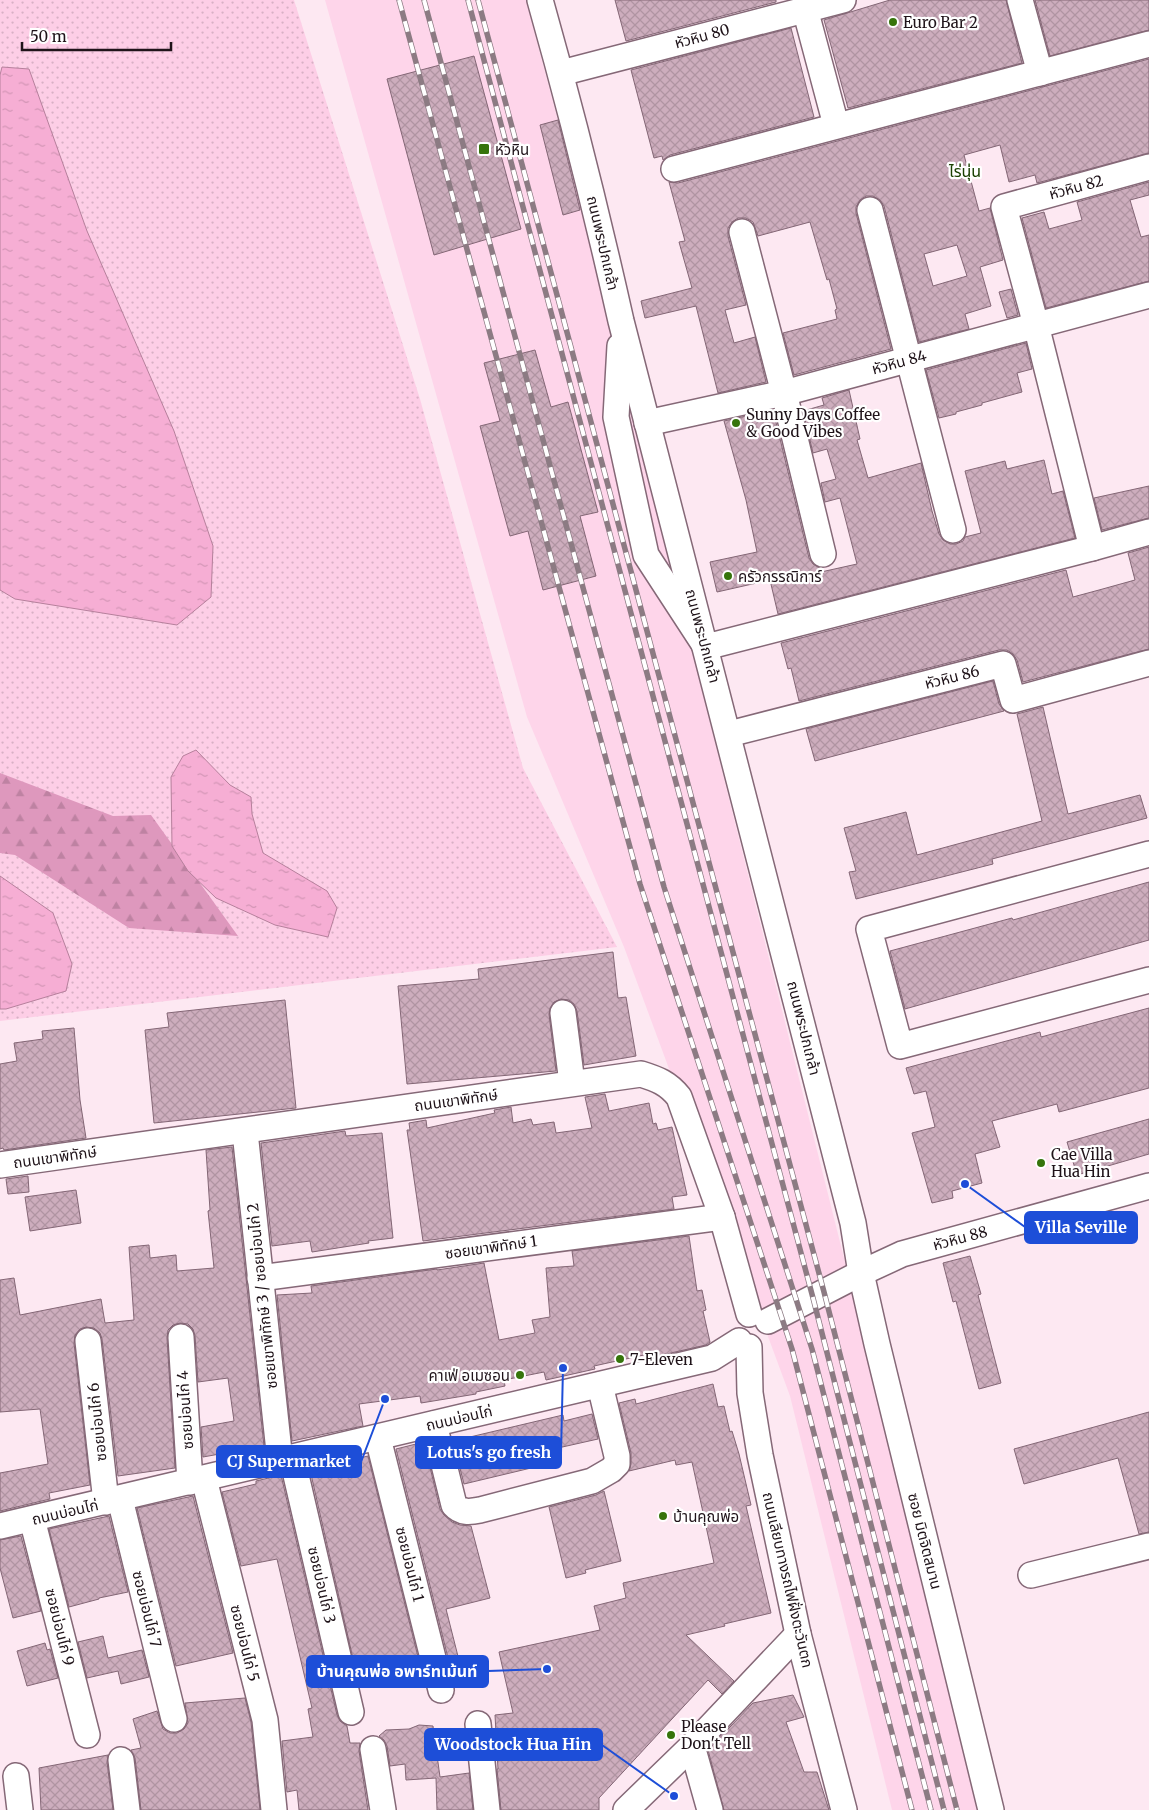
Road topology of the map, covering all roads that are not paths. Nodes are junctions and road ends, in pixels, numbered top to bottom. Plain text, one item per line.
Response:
1 (540, 0) edge
2 (844, 0) edge
3 (1020, 0) edge
4 (805, 9) junction
5 (1149, 44) edge
6 (561, 74) junction
7 (1040, 74) junction
8 (836, 125) junction
9 (1149, 167) edge
10 (674, 169) dead end
11 (870, 210) dead end
12 (742, 232) dead end
13 (1149, 295) edge
14 (621, 321) junction
15 (1036, 325) junction
16 (909, 358) junction
17 (784, 393) junction
18 (647, 423) junction
19 (953, 530) dead end
20 (1149, 532) edge
21 (1092, 548) junction
22 (823, 554) dead end
23 (706, 647) junction
24 (1149, 663) edge
25 (729, 734) junction
26 (1149, 854) edge
27 (1149, 980) edge
28 (563, 1013) dead end
29 (572, 1083) junction
30 (245, 1132) junction
31 (0, 1165) edge
32 (1149, 1186) edge
33 (722, 1217) junction
34 (861, 1272) junction
35 (260, 1278) junction
36 (758, 1318) junction
37 (181, 1337) dead end
38 (88, 1341) dead end
39 (744, 1344) junction
40 (600, 1385) junction
41 (434, 1424) junction
42 (378, 1438) junction
43 (286, 1459) junction
44 (197, 1480) junction
45 (113, 1500) junction
46 (32, 1520) junction
47 (0, 1526) edge
48 (1149, 1546) edge
49 (1031, 1575) dead end
50 (798, 1634) junction
51 (441, 1690) dead end
52 (351, 1712) dead end
53 (174, 1719) dead end
54 (478, 1724) dead end
55 (87, 1735) dead end
56 (692, 1746) junction
57 (373, 1749) dead end
58 (121, 1760) dead end
59 (16, 1776) dead end
60 (20, 1810) edge
61 (127, 1810) edge
62 (274, 1810) edge
63 (383, 1810) edge
64 (487, 1810) edge
65 (626, 1810) edge
66 (710, 1810) edge
67 (844, 1810) edge
68 (991, 1810) edge

1 - 6 street, ถนนพระปกเกล้า
2 - 4 street, หัวหิน 80
3 - 7 street
4 - 6 street, หัวหิน 80
4 - 8 street
5 - 7 street
6 - 14 street, ถนนพระปกเกล้า
7 - 8 street
8 - 10 street
9 - 15 street, หัวหิน 82
11 - 16 street
12 - 17 street
13 - 15 street, หัวหิน 84
14 - 18 street, ถนนพระปกเกล้า
14 - 23 street
15 - 16 street, หัวหิน 84
15 - 21 street
16 - 17 street, หัวหิน 84
16 - 19 street
17 - 18 street, หัวหิน 84
17 - 22 street
18 - 23 street, ถนนพระปกเกล้า
20 - 21 street
21 - 23 street
23 - 25 street, ถนนพระปกเกล้า
24 - 25 street, หัวหิน 86
25 - 34 street, ถนนพระปกเกล้า
26 - 27 street
28 - 29 street
29 - 30 street, ถนนเขาพิทักษ์
29 - 33 street, ถนนเขาพิทักษ์
30 - 31 street, ถนนเขาพิทักษ์
30 - 35 street, ซอยเขาพิทักษ์ 3 / ซอยบ่อนไก่ 2
32 - 34 street, หัวหิน 88
33 - 35 street, ซอยเขาพิทักษ์ 1
33 - 36 street, ถนนเขาพิทักษ์
34 - 36 street, หัวหิน 88
34 - 68 street, ซอย มิตจิตสมาน
35 - 43 street, ซอยเขาพิทักษ์ 3 / ซอยบ่อนไก่ 2
36 - 39 street, ถนนเลียบทางรถไฟฝั่งตะวันตก
37 - 44 street, ซอยบ่อนไก่ 4
38 - 45 street, ซอยบ่อนไก่ 6
39 - 40 street, ถนนบ่อนไก่
39 - 50 street, ถนนเลียบทางรถไฟฝั่งตะวันตก
40 - 41 street, ถนนบ่อนไก่
40 - 41 street
41 - 42 street, ถนนบ่อนไก่
42 - 43 street, ถนนบ่อนไก่
42 - 51 street, ซอยบ่อนไก่ 1
43 - 44 street, ถนนบ่อนไก่
43 - 52 street, ซอยบ่อนไก่ 3
44 - 45 street, ถนนบ่อนไก่
44 - 62 street, ซอยบ่อนไก่ 5
45 - 46 street, ถนนบ่อนไก่
45 - 53 street, ซอยบ่อนไก่ 7
46 - 47 street, ถนนบ่อนไก่
46 - 55 street, ซอยบ่อนไก่ 9
48 - 49 street
50 - 56 street
50 - 67 street, ถนนเลียบทางรถไฟฝั่งตะวันตก
54 - 64 street
56 - 65 street
56 - 66 street
57 - 63 street
58 - 61 street
59 - 60 street

